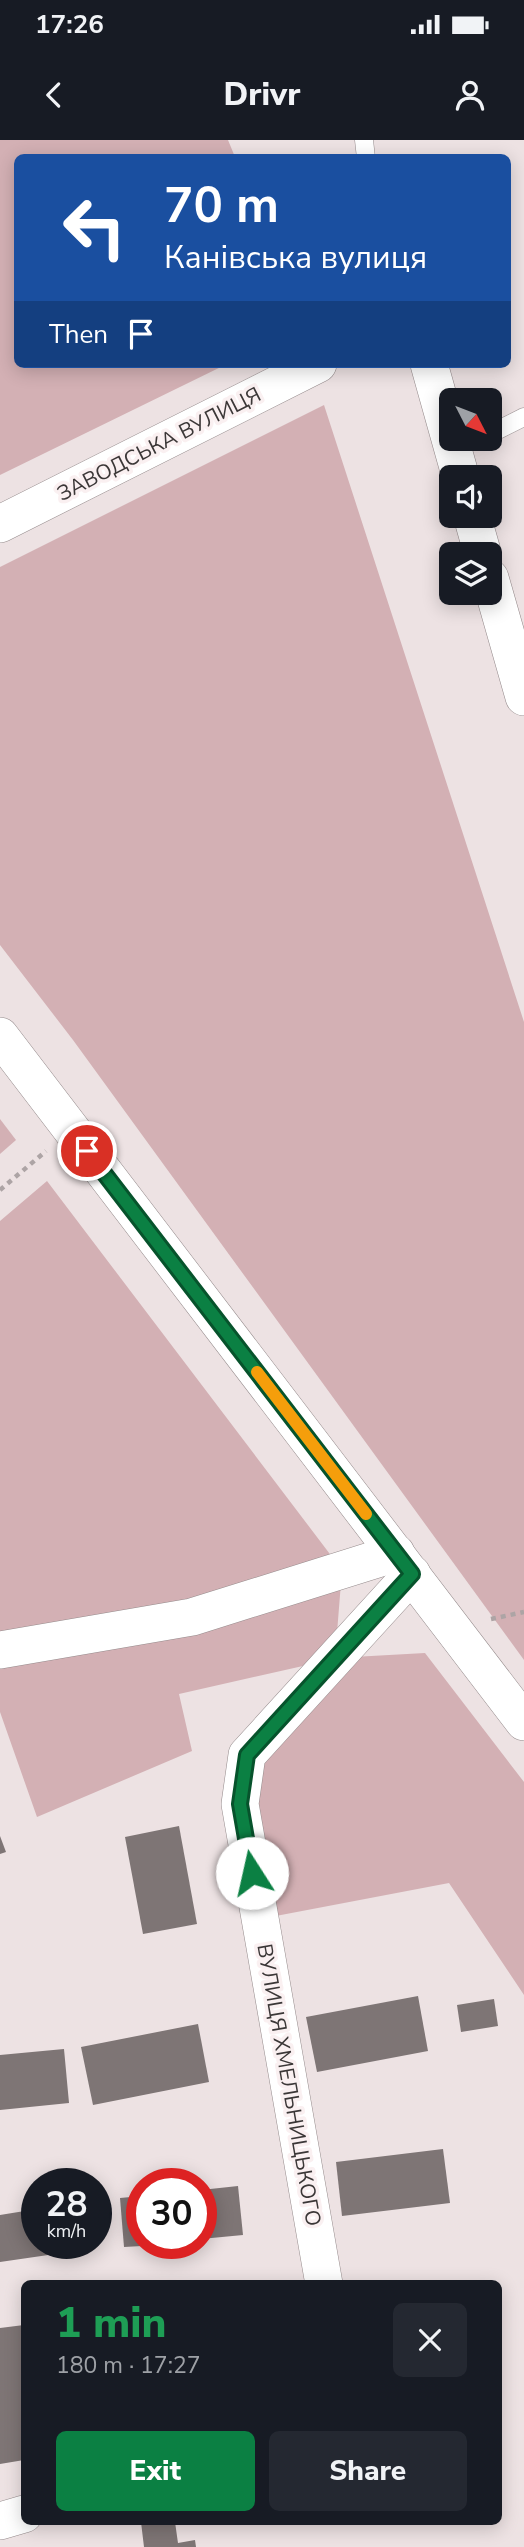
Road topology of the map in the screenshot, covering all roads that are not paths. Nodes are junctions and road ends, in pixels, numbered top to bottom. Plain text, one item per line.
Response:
1 (310, 368) edge
2 (431, 368) edge
3 (524, 417) edge
4 (502, 428) edge
5 (465, 456) edge
6 (0, 524) edge
7 (498, 605) edge
8 (524, 697) edge
9 (0, 1036) edge
10 (404, 1564) junction
11 (0, 1650) edge
12 (524, 1722) edge
13 (323, 2280) edge
14 (21, 2515) edge
15 (0, 2521) edge

1 - 6 street, ЗАВОДСЬКА ВУЛИЦЯ
2 - 5 street
3 - 4 lane
7 - 8 street
9 - 10 street
10 - 11 street
10 - 12 street
10 - 13 street, ВУЛИЦЯ ХМЕЛЬНИЦЬКОГО
14 - 15 street

